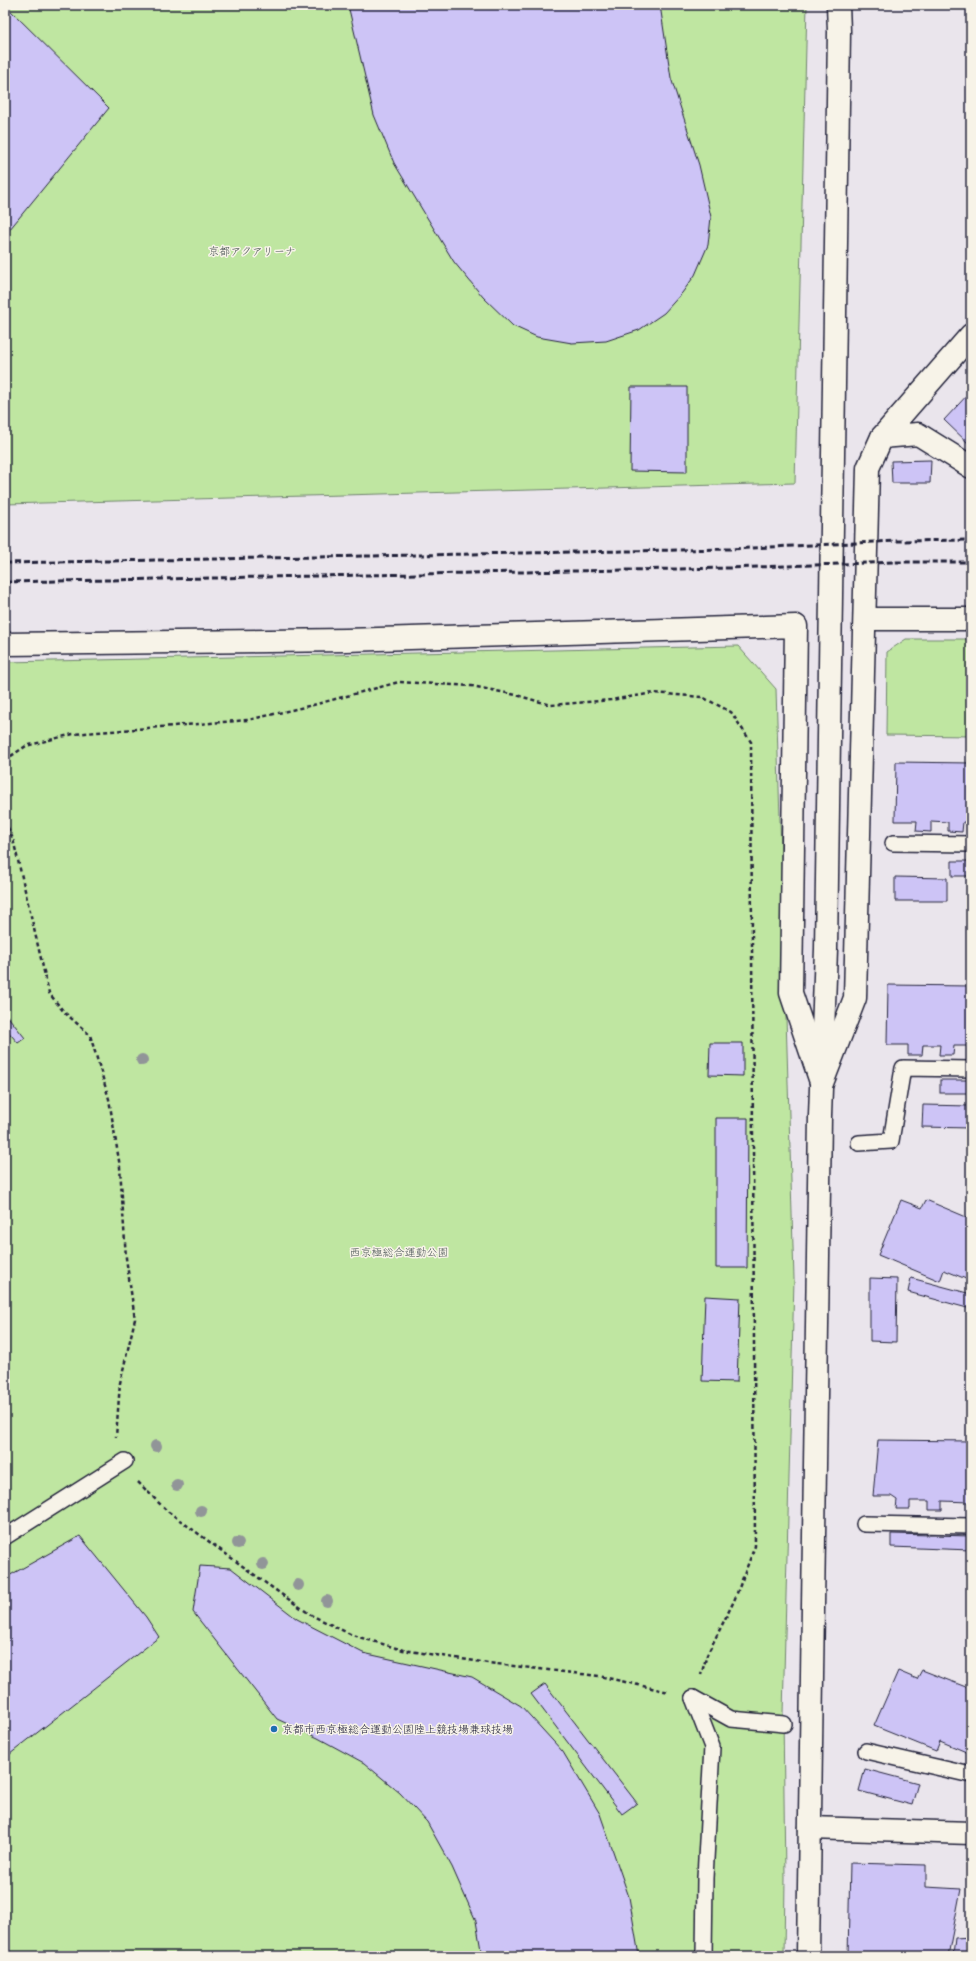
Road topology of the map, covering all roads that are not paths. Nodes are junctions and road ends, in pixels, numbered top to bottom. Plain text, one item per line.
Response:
1 (838, 5) edge
2 (971, 335) edge
3 (882, 437) junction
4 (971, 467) edge
5 (865, 619) junction
6 (971, 619) edge
7 (5, 644) edge
8 (893, 843) dead end
9 (971, 844) edge
10 (971, 1069) edge
11 (822, 1085) junction
12 (859, 1143) dead end
13 (125, 1461) road end
14 (864, 1524) dead end
15 (971, 1526) edge
16 (5, 1537) edge
17 (784, 1724) dead end
18 (866, 1751) dead end
19 (971, 1775) edge
20 (810, 1828) junction
21 (971, 1833) edge
22 (704, 1956) edge
23 (808, 1956) edge

1 - 11 street
2 - 3 street
3 - 4 street
3 - 5 street
5 - 6 street
5 - 11 street
7 - 11 street
8 - 9 lane
10 - 12 lane
11 - 20 street
13 - 16 lane
14 - 15 lane
17 - 22 lane
18 - 19 lane
20 - 21 street
20 - 23 street

